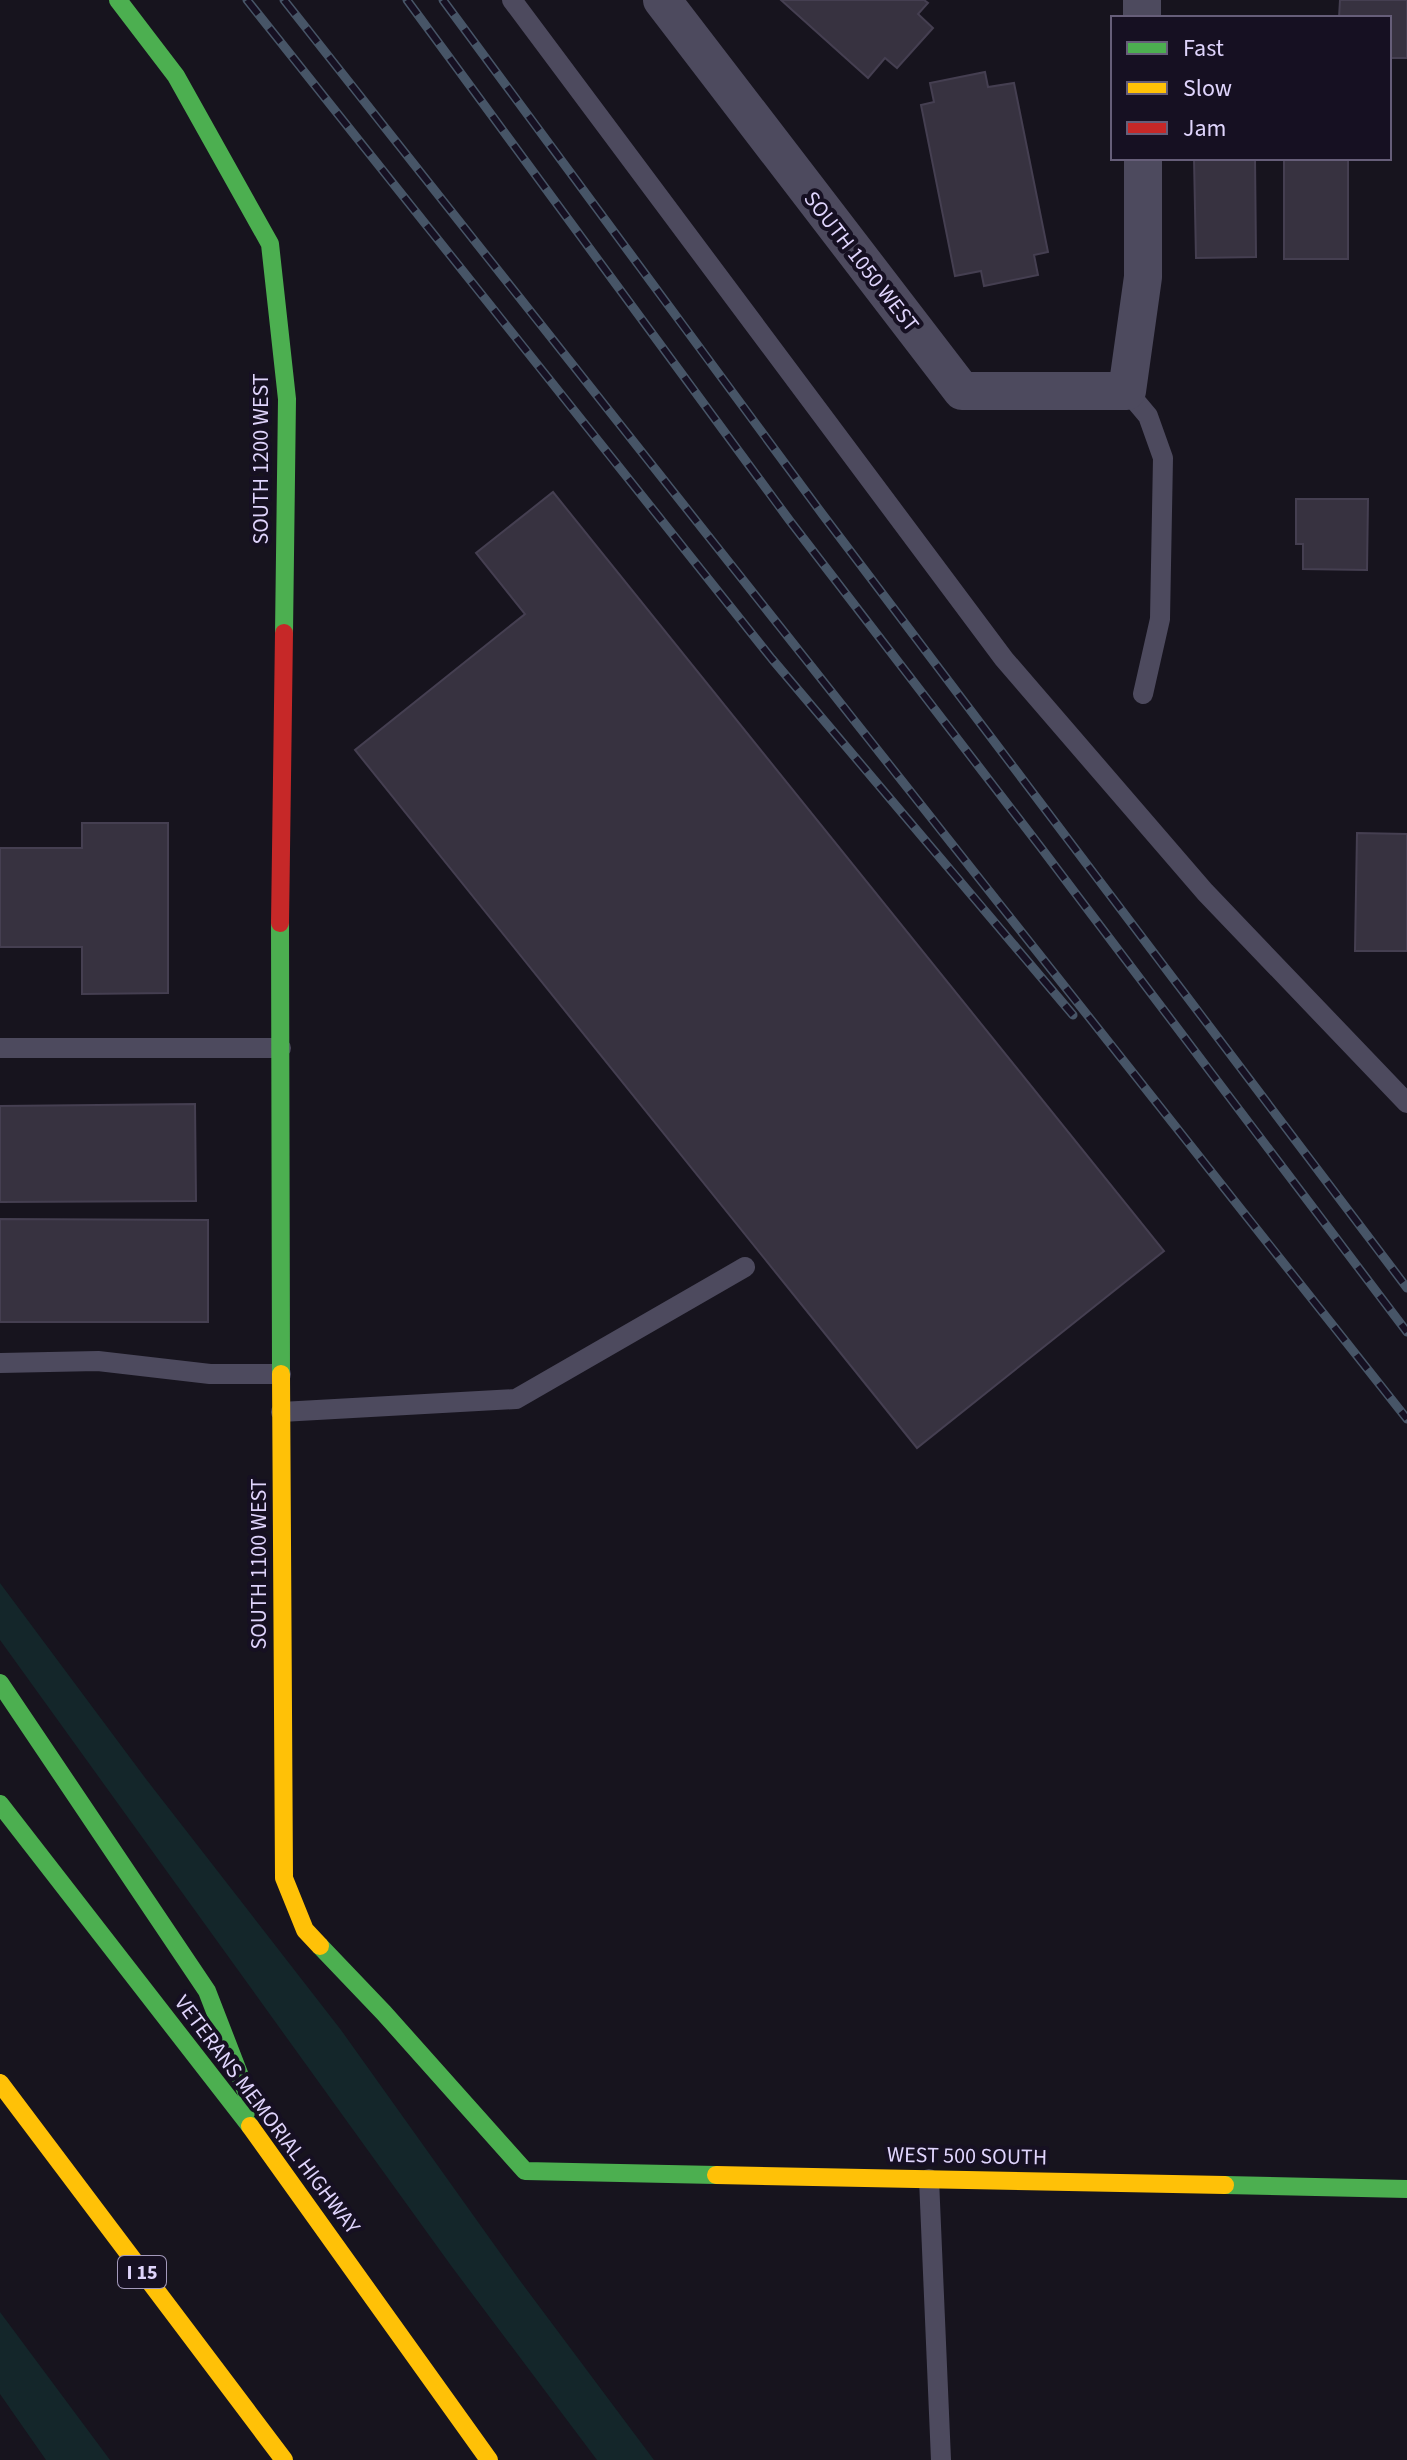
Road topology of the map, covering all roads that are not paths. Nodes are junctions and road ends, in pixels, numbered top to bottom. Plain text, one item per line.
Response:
1 (118, 0) edge
2 (512, 0) edge
3 (662, 0) edge
4 (1143, 160) edge
5 (1127, 391) junction
6 (1143, 694) dead end
7 (280, 867) joint
8 (0, 1048) edge
9 (281, 1048) junction
10 (1407, 1103) edge
11 (745, 1267) dead end
12 (0, 1363) edge
13 (281, 1374) junction
14 (281, 1412) junction
15 (0, 1683) edge
16 (0, 1804) edge
17 (0, 2083) edge
18 (269, 2151) junction
19 (525, 2171) joint
20 (929, 2179) junction
21 (1407, 2189) edge
22 (284, 2460) edge
23 (489, 2460) edge
24 (941, 2460) edge

1 - 7 main road, SOUTH 1200 WEST
2 - 10 lane
3 - 5 street, SOUTH 1050 WEST
4 - 5 street
5 - 6 lane
7 - 9 main road, SOUTH 1100 WEST
8 - 9 lane
9 - 13 main road, SOUTH 1100 WEST
11 - 14 lane
12 - 13 lane
13 - 14 main road, SOUTH 1100 WEST
14 - 19 main road, SOUTH 1100 WEST
15 - 18 main road
16 - 18 main road, VETERANS MEMORIAL HIGHWAY
17 - 22 main road, I 15
18 - 23 main road, VETERANS MEMORIAL HIGHWAY
19 - 20 main road, WEST 500 SOUTH
20 - 21 main road, WEST 500 SOUTH
20 - 24 lane

